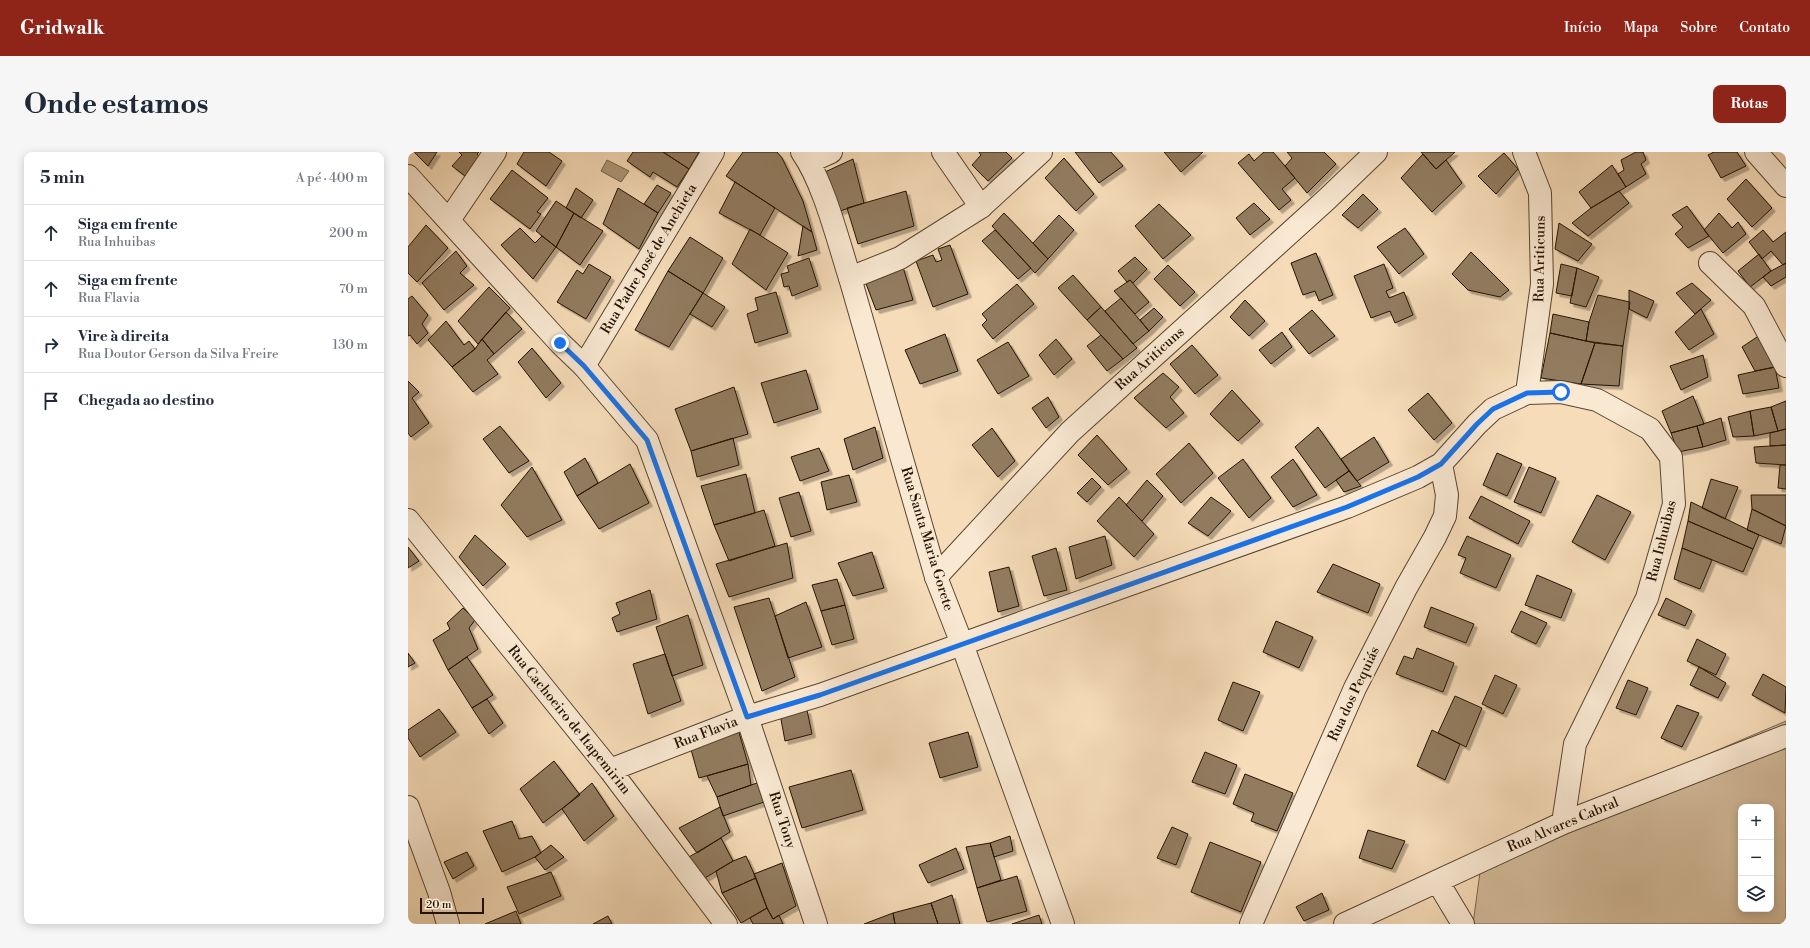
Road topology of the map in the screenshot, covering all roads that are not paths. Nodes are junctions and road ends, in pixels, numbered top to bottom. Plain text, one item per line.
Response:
1 (495, 152) edge
2 (714, 152) edge
3 (831, 152) edge
4 (943, 152) edge
5 (1041, 152) edge
6 (1376, 152) edge
7 (1524, 152) edge
8 (1756, 152) edge
9 (806, 157) edge
10 (408, 176) edge
11 (1786, 186) edge
12 (981, 207) junction
13 (449, 220) junction
14 (1710, 263) dead end
15 (850, 278) junction
16 (584, 366) junction
17 (1786, 366) edge
18 (1527, 393) junction
19 (1441, 464) junction
20 (408, 520) edge
21 (936, 577) junction
22 (962, 644) junction
23 (747, 717) junction
24 (1786, 736) edge
25 (610, 770) junction
26 (408, 807) edge
27 (1562, 823) junction
28 (1436, 882) junction
29 (448, 924) edge
30 (726, 924) edge
31 (816, 924) edge
32 (1063, 924) edge
33 (1251, 924) edge
34 (1344, 924) edge
35 (1463, 924) edge

1 - 13 street
2 - 16 street, Rua Padre José de Anchieta
3 - 9 street
4 - 12 street
5 - 12 street
6 - 21 street, Rua Ariticuns
7 - 18 street, Rua Ariticuns
8 - 11 street
9 - 15 street, Rua Santa Maria Gorete
10 - 13 street, Rua Tony
12 - 15 street
13 - 16 street, Rua Tony
14 - 17 street
15 - 21 street, Rua Santa Maria Gorete
16 - 23 street, Rua Tony
18 - 19 street, Rua Inhuibas
18 - 27 street, Rua Inhuibas
19 - 22 street, Rua Inhuibas
19 - 33 street, Rua dos Pequiás
20 - 25 street, Rua Cachoeiro de Itapemirim
21 - 22 street, Rua Santa Maria Gorete
22 - 23 street, Rua Flavia
22 - 32 street, Rua Santa Maria Gorete
23 - 25 street, Rua Flavia
23 - 31 street, Rua Tony
24 - 27 street, Rua Alvares Cabral
25 - 30 street, Rua Cachoeiro de Itapemirim
26 - 29 street
27 - 28 street, Rua Alvares Cabral
28 - 34 street, Rua Alvares Cabral
28 - 35 street

